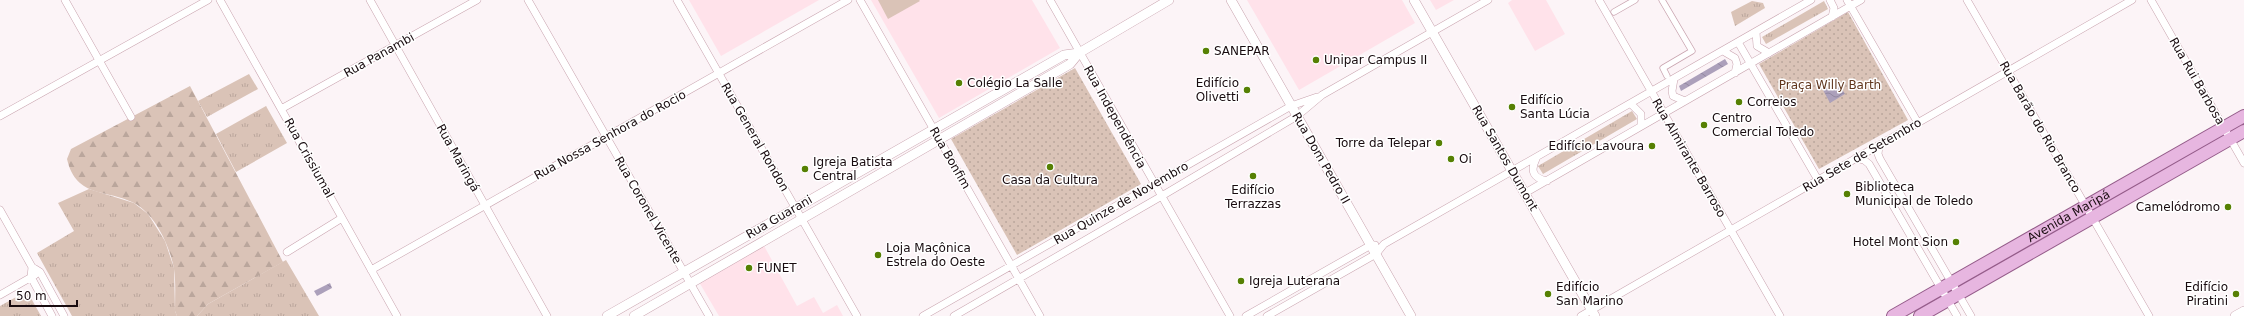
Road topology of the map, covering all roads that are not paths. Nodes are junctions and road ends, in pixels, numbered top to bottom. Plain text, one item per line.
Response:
1 (65, 0) edge
2 (208, 0) edge
3 (220, 0) edge
4 (370, 0) edge
5 (477, 0) edge
6 (528, 0) edge
7 (677, 0) edge
8 (848, 0) edge
9 (860, 0) edge
10 (1050, 0) edge
11 (1168, 0) edge
12 (1231, 0) edge
13 (1414, 0) edge
14 (1488, 0) edge
15 (1599, 0) edge
16 (1635, 0) edge
17 (1662, 0) edge
18 (1812, 0) edge
19 (1830, 0) edge
20 (1861, 0) edge
21 (1967, 0) edge
22 (2132, 0) edge
23 (2151, 0) edge
24 (1849, 3) edge
25 (1614, 12) dead end
26 (1832, 17) junction
27 (1432, 32) junction
28 (1756, 32) junction
29 (1738, 42) junction
30 (395, 45) junction
31 (1722, 51) junction
32 (1079, 53) junction
33 (1769, 53) junction
34 (99, 60) junction
35 (1750, 64) junction
36 (1735, 72) junction
37 (2008, 72) junction
38 (718, 74) junction
39 (1670, 78) junction
40 (1652, 92) junction
41 (1322, 95) junction
42 (1685, 101) junction
43 (1631, 104) junction
44 (1291, 106) junction
45 (281, 109) junction
46 (1664, 113) junction
47 (0, 116) edge
48 (1297, 116) junction
49 (2244, 116) edge
50 (131, 117) dead end
51 (1918, 123) junction
52 (1641, 126) junction
53 (2224, 128) junction
54 (933, 129) junction
55 (2244, 131) edge
56 (606, 136) junction
57 (2230, 139) junction
58 (940, 140) junction
59 (1879, 146) junction
60 (1856, 158) junction
61 (1536, 159) junction
62 (2244, 163) edge
63 (1883, 164) junction
64 (1872, 170) junction
65 (1513, 172) junction
66 (1818, 180) junction
67 (1547, 181) junction
68 (1153, 184) junction
69 (1525, 193) junction
70 (2105, 195) junction
71 (1160, 197) junction
72 (484, 205) junction
73 (2086, 206) junction
74 (795, 207) junction
75 (2112, 207) junction
76 (0, 210) edge
77 (2069, 216) junction
78 (342, 218) junction
79 (2093, 218) junction
80 (802, 220) junction
81 (2076, 227) junction
82 (1731, 230) junction
83 (1384, 244) junction
84 (1371, 245) junction
85 (286, 252) dead end
86 (1376, 254) junction
87 (1938, 259) junction
88 (1927, 265) junction
89 (32, 266) junction
90 (1011, 266) junction
91 (371, 270) junction
92 (40, 272) junction
93 (1970, 272) junction
94 (684, 273) junction
95 (31, 277) junction
96 (1019, 279) junction
97 (690, 284) junction
98 (1976, 284) junction
99 (1946, 286) junction
100 (0, 295) edge
101 (1953, 297) junction
102 (1923, 299) junction
103 (2244, 311) edge
104 (1593, 313) edge
105 (1925, 313) edge
106 (1970, 315) edge
107 (52, 316) edge
108 (64, 316) edge
109 (397, 316) edge
110 (547, 316) edge
111 (607, 316) edge
112 (634, 316) edge
113 (709, 316) edge
114 (857, 316) edge
115 (922, 316) edge
116 (954, 316) edge
117 (1040, 316) edge
118 (1230, 316) edge
119 (1246, 316) edge
120 (1267, 316) edge
121 (1411, 316) edge
122 (1581, 316) edge
123 (1780, 316) edge
124 (1893, 316) edge
125 (1958, 316) edge
126 (2149, 316) edge
127 (2235, 316) edge

1 - 34 street
2 - 34 street
3 - 45 street, Rua Crissiumal
4 - 30 street, Rua Maringá
5 - 30 street, Rua Panambi
6 - 56 street, Rua Coronel Vicente
7 - 38 street, Rua General Rondon
8 - 38 street, Rua Nossa Senhora do Rocio
9 - 54 street, Rua Bonfim
10 - 32 street, Rua Independência
11 - 32 street, Rua Guarani
12 - 44 street, Rua Dom Pedro II
13 - 27 street, Rua Santos Dumont
14 - 27 street, Rua Quinze de Novembro
15 - 40 street, Rua Almirante Barroso
16 - 25 street
17 - 39 street
18 - 28 street
19 - 26 street
20 - 24 street
21 - 37 street, Rua Barão do Rio Branco
22 - 37 street, Rua Sete de Setembro
23 - 53 street, Rua Rui Barbosa
24 - 26 street
24 - 51 street
26 - 33 street
27 - 41 street, Rua Quinze de Novembro
27 - 65 street, Rua Santos Dumont
28 - 29 street
28 - 33 street
29 - 31 street
29 - 35 street
30 - 45 street, Rua Panambi
30 - 72 street, Rua Maringá
31 - 36 street
31 - 39 street
32 - 54 street, Rua Guarani
32 - 58 street, Rua Guarani
32 - 68 street, Rua Independência
33 - 35 street
34 - 47 street
34 - 50 street
35 - 36 street
35 - 66 street
36 - 42 street
37 - 51 street, Rua Sete de Setembro
37 - 73 street, Rua Barão do Rio Branco
38 - 56 street, Rua Nossa Senhora do Rocio
38 - 74 street, Rua General Rondon
39 - 40 street
39 - 42 street
40 - 43 street
40 - 46 street, Rua Almirante Barroso
41 - 44 street, Rua Quinze de Novembro
41 - 48 street, Rua Quinze de Novembro
42 - 46 street
43 - 52 street
43 - 61 street
44 - 48 street, Rua Dom Pedro II
44 - 68 street, Rua Quinze de Novembro
45 - 78 street, Rua Crissiumal
46 - 52 street
46 - 82 street, Rua Almirante Barroso
48 - 71 street, Rua Quinze de Novembro
48 - 84 street, Rua Dom Pedro II
49 - 53 main road, Avenida Maripá
51 - 59 street, Rua Sete de Setembro
52 - 67 street
53 - 57 street, Rua Rui Barbosa
53 - 70 main road, Avenida Maripá
54 - 58 street, Rua Bonfim
54 - 74 street, Rua Guarani
55 - 57 main road, Avenida Maripá
56 - 72 street, Rua Nossa Senhora do Rocio
56 - 94 street, Rua Coronel Vicente
57 - 62 street, Rua Rui Barbosa
57 - 75 main road, Avenida Maripá
58 - 80 street, Rua Guarani
58 - 90 street, Rua Bonfim
59 - 60 street, Rua Sete de Setembro
59 - 63 street
60 - 64 street
60 - 66 street, Rua Sete de Setembro
61 - 65 street
61 - 67 street
63 - 64 street
63 - 87 street
64 - 88 street
65 - 69 street, Rua Santos Dumont
65 - 83 street
66 - 82 street, Rua Sete de Setembro
67 - 69 street
68 - 71 street, Rua Independência
68 - 90 street, Rua Quinze de Novembro
69 - 104 street, Rua Santos Dumont
70 - 73 main road, Avenida Maripá
70 - 75 main road
71 - 96 street, Rua Quinze de Novembro
71 - 118 street, Rua Independência
72 - 91 street, Rua Nossa Senhora do Rocio
72 - 110 street, Rua Maringá
73 - 77 main road, Avenida Maripá
73 - 79 street, Rua Barão do Rio Branco
74 - 80 street, Rua General Rondon
74 - 94 street, Rua Guarani
75 - 79 main road, Avenida Maripá
76 - 89 street
77 - 81 main road
77 - 93 main road, Avenida Maripá
78 - 85 street
78 - 91 street, Rua Crissiumal
79 - 81 main road, Avenida Maripá
79 - 126 street, Rua Barão do Rio Branco
80 - 97 street, Rua Guarani
80 - 114 street, Rua General Rondon
81 - 98 main road, Avenida Maripá
82 - 104 street, Rua Sete de Setembro
82 - 123 street, Rua Almirante Barroso
83 - 84 street
83 - 86 street
84 - 86 street, Rua Dom Pedro II
84 - 119 street
86 - 120 street
86 - 121 street, Rua Dom Pedro II
87 - 88 street
87 - 99 street
88 - 99 street
89 - 92 street
89 - 95 street
90 - 96 street, Rua Bonfim
90 - 115 street, Rua Quinze de Novembro
91 - 109 street, Rua Crissiumal
92 - 95 street
92 - 108 street
93 - 98 main road
93 - 99 main road, Avenida Maripá
94 - 97 street, Rua Coronel Vicente
94 - 111 street, Rua Guarani
95 - 100 street
95 - 107 street
96 - 116 street, Rua Quinze de Novembro
96 - 117 street, Rua Bonfim
97 - 112 street, Rua Guarani
97 - 113 street, Rua Coronel Vicente
98 - 101 main road, Avenida Maripá
99 - 101 street
99 - 101 street
99 - 102 main road, Avenida Maripá
101 - 105 main road, Avenida Maripá
101 - 106 street
101 - 125 street
102 - 105 main road
102 - 124 main road, Avenida Maripá
103 - 127 street
104 - 122 street, Rua Sete de Setembro
106 - 125 street

